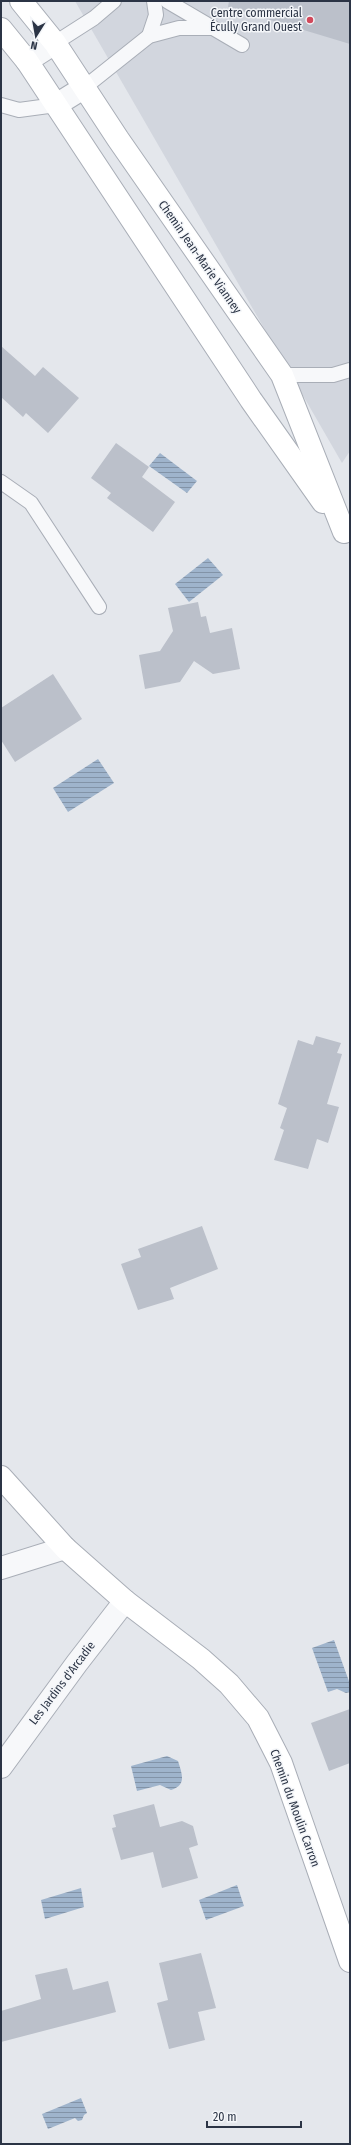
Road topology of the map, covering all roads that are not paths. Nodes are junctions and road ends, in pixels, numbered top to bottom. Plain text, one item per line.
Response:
1 (21, 1) edge
2 (114, 1) edge
3 (154, 1) edge
4 (167, 1) edge
5 (1, 28) edge
6 (213, 28) junction
7 (149, 36) junction
8 (55, 43) junction
9 (242, 45) dead end
10 (27, 61) junction
11 (85, 87) junction
12 (1, 105) edge
13 (56, 105) junction
14 (350, 370) edge
15 (282, 375) junction
16 (1, 482) edge
17 (347, 536) edge
18 (99, 606) dead end
19 (1, 1477) edge
20 (65, 1548) junction
21 (1, 1568) edge
22 (125, 1601) junction
23 (1, 1767) edge
24 (350, 1961) edge

1 - 8 street, Chemin Jean-Marie Vianney
2 - 8 lane
3 - 7 lane
4 - 6 lane
5 - 10 street, Chemin Jean-Marie Vianney
6 - 7 lane
6 - 9 lane
7 - 11 lane
8 - 10 street
8 - 11 street, Chemin Jean-Marie Vianney
10 - 13 street, Chemin Jean-Marie Vianney
11 - 13 street
11 - 15 street, Chemin Jean-Marie Vianney
12 - 13 lane
13 - 17 street, Chemin Jean-Marie Vianney
14 - 15 lane
15 - 17 street, Chemin Jean-Marie Vianney
16 - 18 lane
19 - 20 street, Chemin du Moulin Carron
20 - 21 street
20 - 22 street, Chemin du Moulin Carron
22 - 23 street, Les Jardins d'Arcadie
22 - 24 street, Chemin du Moulin Carron

